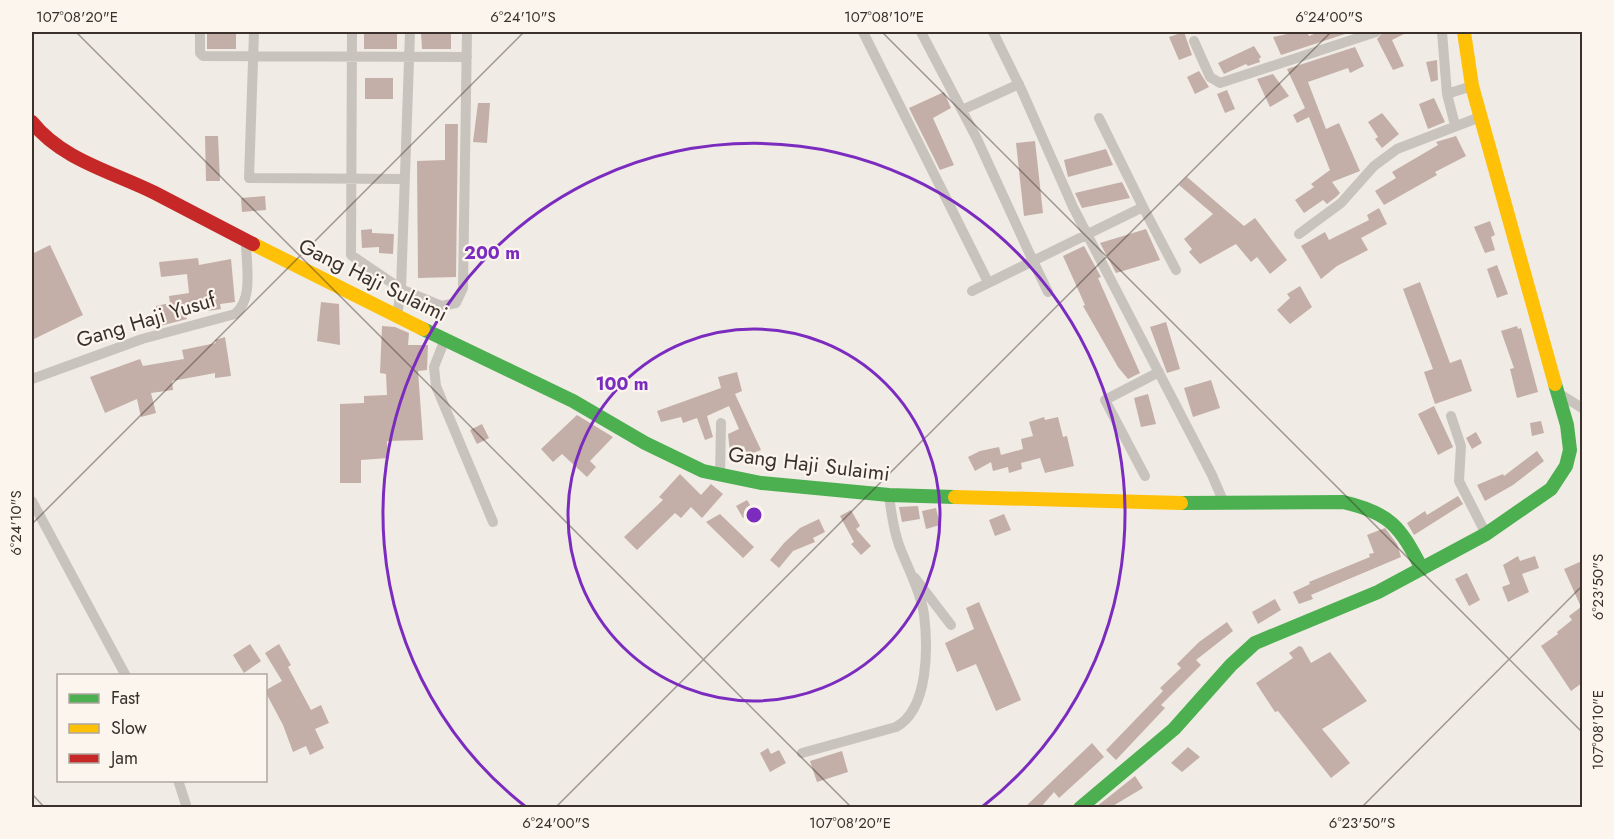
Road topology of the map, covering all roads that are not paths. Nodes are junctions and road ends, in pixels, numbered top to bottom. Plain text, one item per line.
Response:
1 (200, 32) edge
2 (254, 32) edge
3 (352, 32) edge
4 (410, 32) edge
5 (467, 32) edge
6 (863, 32) edge
7 (921, 32) edge
8 (993, 32) edge
9 (1376, 32) edge
10 (1442, 32) edge
11 (1464, 32) edge
12 (1194, 41) dead end
13 (254, 54) junction
14 (352, 56) junction
15 (410, 57) junction
16 (467, 57) junction
17 (1019, 84) junction
18 (1459, 90) junction
19 (962, 110) junction
20 (1099, 118) dead end
21 (1467, 121) junction
22 (32, 122) edge
23 (351, 178) junction
24 (403, 179) junction
25 (1143, 207) junction
26 (1087, 234) junction
27 (1299, 234) dead end
28 (246, 242) junction
29 (1033, 261) junction
30 (1176, 270) dead end
31 (988, 282) junction
32 (401, 289) junction
33 (972, 291) dead end
34 (1048, 292) dead end
35 (397, 316) junction
36 (445, 339) junction
37 (1159, 372) junction
38 (32, 379) edge
39 (1558, 393) junction
40 (1582, 408) edge
41 (1451, 416) dead end
42 (721, 423) dead end
43 (720, 476) junction
44 (1145, 476) dead end
45 (889, 495) junction
46 (32, 501) edge
47 (1224, 504) junction
48 (493, 522) dead end
49 (1486, 534) junction
50 (1422, 569) junction
51 (910, 571) junction
52 (951, 625) dead end
53 (125, 674) edge
54 (802, 753) dead end
55 (179, 782) edge
56 (187, 807) edge
57 (1080, 807) edge

1 - 13 street
2 - 13 street
3 - 14 street
4 - 15 street
5 - 16 street
6 - 31 street
7 - 19 street
8 - 17 street
9 - 12 street
10 - 18 street
11 - 18 street
13 - 14 street
13 - 23 street
14 - 15 street
14 - 23 street
15 - 16 street
15 - 24 street
16 - 32 street
17 - 19 street
17 - 26 street
18 - 21 street
18 - 21 street
19 - 29 street
20 - 25 street
21 - 27 street
21 - 39 street
22 - 28 street, Gang Haji Sulaimi
23 - 24 street
23 - 32 street
24 - 32 street
25 - 26 street
25 - 30 street
26 - 29 street
26 - 37 street
28 - 35 street, Gang Haji Sulaimi
28 - 38 street, Gang Haji Yusuf
29 - 31 street
29 - 34 street
31 - 33 street
32 - 35 street
35 - 36 street, Gang Haji Sulaimi
36 - 43 street, Gang Haji Sulaimi
36 - 48 street
37 - 44 street
37 - 47 street
39 - 40 street
39 - 49 street
41 - 49 street
42 - 43 street
43 - 45 street, Gang Haji Sulaimi
45 - 47 street, Gang Haji Sulaimi
45 - 51 street
46 - 53 street
47 - 50 street, Gang Haji Sulaimi
49 - 50 street
50 - 57 street
51 - 52 street
51 - 54 street
55 - 56 street

